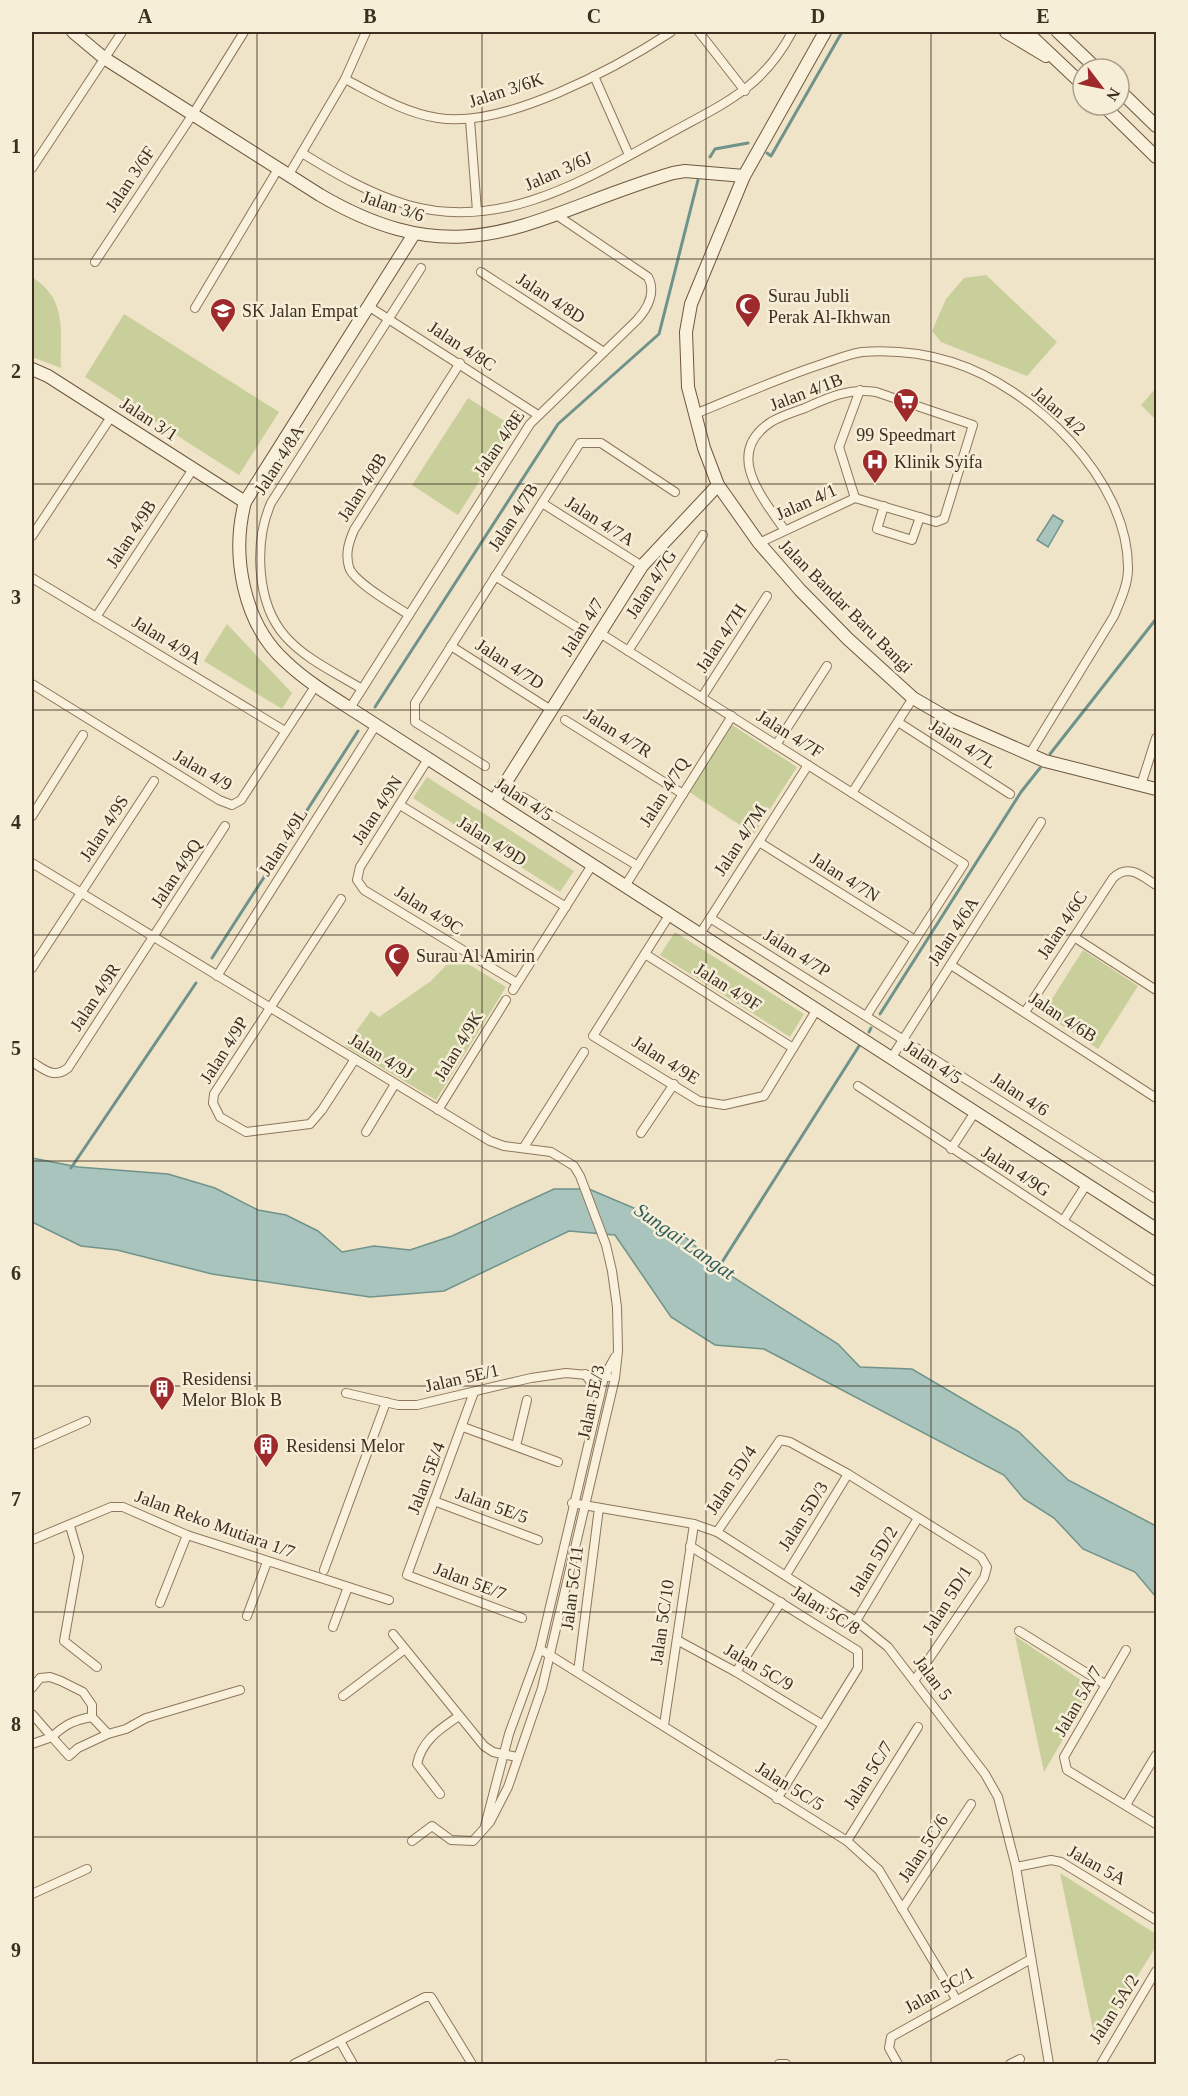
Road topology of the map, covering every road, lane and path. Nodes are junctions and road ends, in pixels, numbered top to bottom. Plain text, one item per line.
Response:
1 (73, 32) edge
2 (122, 32) edge
3 (244, 32) edge
4 (366, 32) edge
5 (671, 32) edge
6 (699, 32) edge
7 (792, 32) edge
8 (1006, 32) edge
9 (1027, 32) edge
10 (1058, 32) edge
11 (827, 33) edge
12 (1084, 57) edge
13 (104, 58) junction
14 (1067, 69) junction
15 (1071, 73) edge
16 (594, 76) junction
17 (345, 79) junction
18 (745, 91) junction
19 (1131, 102) edge
20 (193, 114) junction
21 (1115, 117) edge
22 (470, 120) junction
23 (1156, 126) edge
24 (302, 153) junction
25 (629, 155) junction
26 (1156, 157) edge
27 (32, 168) edge
28 (283, 172) junction
29 (744, 176) junction
30 (477, 211) junction
31 (558, 216) junction
32 (414, 234) junction
33 (95, 262) dead end
34 (421, 268) dead end
35 (481, 272) dead end
36 (368, 306) junction
37 (195, 308) dead end
38 (388, 318) junction
39 (604, 352) junction
40 (460, 363) junction
41 (32, 369) edge
42 (860, 390) junction
43 (695, 414) junction
44 (538, 415) junction
45 (111, 417) junction
46 (192, 469) junction
47 (718, 486) junction
48 (675, 492) dead end
49 (855, 498) junction
50 (245, 502) junction
51 (542, 503) junction
52 (884, 506) junction
53 (920, 517) junction
54 (936, 522) joint
55 (784, 529) junction
56 (702, 535) dead end
57 (32, 536) edge
58 (759, 543) junction
59 (642, 566) junction
60 (495, 576) junction
61 (32, 578) edge
62 (767, 596) dead end
63 (409, 615) junction
64 (96, 617) junction
65 (575, 626) dead end
66 (600, 633) junction
67 (451, 646) junction
68 (628, 651) junction
69 (827, 666) dead end
70 (32, 684) edge
71 (316, 685) junction
72 (362, 689) junction
73 (702, 698) junction
74 (913, 698) junction
75 (350, 708) junction
76 (550, 710) junction
77 (732, 716) junction
78 (565, 720) dead end
79 (898, 722) junction
80 (376, 725) junction
81 (285, 731) junction
82 (83, 735) dead end
83 (1156, 738) edge
84 (776, 745) junction
85 (1029, 755) junction
86 (428, 759) junction
87 (808, 765) junction
88 (485, 766) dead end
89 (154, 781) dead end
90 (1141, 785) junction
91 (1156, 789) edge
92 (852, 793) junction
93 (683, 794) junction
94 (1010, 794) dead end
95 (523, 797) dead end
96 (494, 801) junction
97 (400, 804) junction
98 (32, 816) edge
99 (1041, 822) dead end
100 (225, 826) dead end
101 (759, 842) junction
102 (32, 863) edge
103 (592, 865) junction
104 (638, 866) junction
105 (357, 880) joint
106 (1156, 885) edge
107 (626, 886) junction
108 (81, 893) junction
109 (340, 899) dead end
110 (566, 907) junction
111 (670, 914) junction
112 (710, 918) junction
113 (700, 934) junction
114 (154, 937) junction
115 (1074, 937) junction
116 (915, 940) junction
117 (645, 954) junction
118 (951, 965) junction
119 (32, 968) edge
120 (221, 978) junction
121 (1156, 990) edge
122 (506, 1000) dead end
123 (271, 1008) junction
124 (817, 1009) junction
125 (1024, 1012) junction
126 (867, 1015) junction
127 (904, 1039) junction
128 (793, 1048) junction
129 (584, 1052) dead end
130 (892, 1057) junction
131 (355, 1059) junction
132 (32, 1062) edge
133 (395, 1084) junction
134 (674, 1084) junction
135 (858, 1086) dead end
136 (1156, 1098) edge
137 (438, 1110) junction
138 (975, 1112) junction
139 (366, 1132) dead end
140 (641, 1133) dead end
141 (524, 1147) junction
142 (951, 1149) junction
143 (1086, 1185) junction
144 (1156, 1199) edge
145 (1063, 1221) junction
146 (1156, 1229) edge
147 (1156, 1282) edge
148 (618, 1351) junction
149 (611, 1364) junction
150 (588, 1374) junction
151 (604, 1377) junction
152 (615, 1378) junction
153 (474, 1392) junction
154 (346, 1393) dead end
155 (600, 1395) junction
156 (527, 1400) dead end
157 (387, 1402) junction
158 (86, 1421) dead end
159 (463, 1427) junction
160 (32, 1445) edge
161 (516, 1446) junction
162 (558, 1462) dead end
163 (848, 1474) junction
164 (435, 1502) junction
165 (572, 1503) junction
166 (584, 1505) junction
167 (599, 1508) junction
168 (918, 1518) junction
169 (694, 1524) junction
170 (70, 1526) junction
171 (717, 1532) junction
172 (187, 1534) junction
173 (32, 1540) edge
174 (538, 1540) dead end
175 (690, 1546) junction
176 (267, 1562) junction
177 (324, 1570) dead end
178 (406, 1575) joint
179 (786, 1575) junction
180 (348, 1587) junction
181 (389, 1600) dead end
182 (781, 1602) junction
183 (160, 1604) dead end
184 (247, 1616) dead end
185 (522, 1618) dead end
186 (856, 1621) junction
187 (333, 1627) dead end
188 (1019, 1631) dead end
189 (393, 1634) dead end
190 (677, 1640) junction
191 (405, 1649) junction
192 (540, 1649) junction
193 (1126, 1650) dead end
194 (551, 1657) junction
195 (97, 1667) dead end
196 (578, 1672) junction
197 (736, 1672) junction
198 (914, 1681) junction
199 (1106, 1685) junction
200 (32, 1688) edge
201 (240, 1690) dead end
202 (343, 1696) dead end
203 (32, 1714) edge
204 (459, 1716) junction
205 (92, 1717) junction
206 (664, 1725) junction
207 (823, 1725) junction
208 (918, 1727) dead end
209 (108, 1734) junction
210 (52, 1737) junction
211 (32, 1744) edge
212 (503, 1754) junction
213 (1156, 1755) edge
214 (517, 1757) junction
215 (440, 1794) dead end
216 (777, 1799) junction
217 (971, 1804) dead end
218 (1126, 1805) junction
219 (1156, 1824) edge
220 (485, 1827) junction
221 (412, 1841) dead end
222 (847, 1841) junction
223 (1016, 1867) junction
224 (87, 1869) dead end
225 (32, 1893) edge
226 (902, 1909) junction
227 (1156, 1920) edge
228 (1031, 1959) junction
229 (1156, 1971) edge
230 (956, 1999) junction
231 (340, 2041) junction
232 (1020, 2059) dead end
233 (294, 2064) edge
234 (353, 2064) edge
235 (472, 2064) edge
236 (779, 2064) edge
237 (786, 2064) edge
238 (898, 2064) edge
239 (1010, 2064) edge
240 (1049, 2064) edge
241 (1101, 2064) edge

1 - 13 street, Jalan 3/6
2 - 13 street
3 - 20 street, Jalan 3/6F
4 - 17 street
5 - 16 street, Jalan 3/6K
6 - 18 street
7 - 18 street, Jalan 3/6J
8 - 14 street
9 - 14 street
10 - 12 street
11 - 29 street, Jalan Bandar Baru Bangi
13 - 20 street, Jalan 3/6
13 - 27 street
14 - 15 street
16 - 22 street, Jalan 3/6K
16 - 25 street
17 - 22 street, Jalan 3/6K
17 - 24 street
18 - 25 street, Jalan 3/6J
19 - 23 street
20 - 28 street, Jalan 3/6
20 - 33 street, Jalan 3/6F
21 - 26 street
22 - 30 street
24 - 28 street
24 - 30 street, Jalan 3/6J
25 - 30 street, Jalan 3/6J
28 - 32 street, Jalan 3/6
28 - 37 street
29 - 31 street, Jalan 3/6
29 - 43 street, Jalan Bandar Baru Bangi
31 - 32 street, Jalan 3/6
31 - 39 street, Jalan 4/8E
32 - 36 street, Jalan 4/5
34 - 38 street, Jalan 4/8A
35 - 39 street, Jalan 4/8D
36 - 38 street, Jalan 4/8C
36 - 50 street, Jalan 4/5
38 - 40 street, Jalan 4/8C
38 - 72 street, Jalan 4/8A
39 - 44 street, Jalan 4/8E
40 - 44 street, Jalan 4/8C
40 - 63 street, Jalan 4/8B
41 - 45 street, Jalan 3/1
42 - 49 street
42 - 54 street, Jalan 4/1B
42 - 55 street, Jalan 4/1B
43 - 47 street, Jalan Bandar Baru Bangi
43 - 85 street, Jalan 4/2
44 - 63 street, Jalan 4/8E
45 - 46 street, Jalan 3/1
45 - 57 street
46 - 50 street, Jalan 3/1
46 - 64 street, Jalan 4/9B
47 - 58 street, Jalan Bandar Baru Bangi
47 - 59 street, Jalan 4/7
48 - 51 street, Jalan 4/7B
49 - 52 street, Jalan 4/1
49 - 55 street, Jalan 4/1
50 - 71 street, Jalan 4/5
51 - 59 street, Jalan 4/7A
51 - 60 street, Jalan 4/7B
52 - 53 street, Jalan 4/1
52 - 53 street
53 - 54 street, Jalan 4/1
55 - 58 street, Jalan 4/1
56 - 68 street, Jalan 4/7G
58 - 74 street, Jalan Bandar Baru Bangi
59 - 66 street, Jalan 4/7
60 - 65 street
60 - 67 street, Jalan 4/7B
61 - 64 street, Jalan 4/9A
62 - 73 street, Jalan 4/7H
63 - 72 street, Jalan 4/8E
64 - 81 street, Jalan 4/9A
66 - 68 street, Jalan 4/7F
66 - 76 street, Jalan 4/7
67 - 76 street, Jalan 4/7D
67 - 88 street, Jalan 4/7B
68 - 73 street, Jalan 4/7F
69 - 84 street
70 - 81 street, Jalan 4/9
71 - 75 street, Jalan 4/5
71 - 81 street, Jalan 4/9
72 - 75 street, Jalan 4/8E
73 - 77 street, Jalan 4/7F
74 - 79 street
74 - 85 street, Jalan Bandar Baru Bangi
75 - 80 street, Jalan 4/5
76 - 96 street, Jalan 4/7
77 - 84 street, Jalan 4/7F
77 - 93 street, Jalan 4/7Q
78 - 93 street, Jalan 4/7R
79 - 92 street
79 - 94 street, Jalan 4/7L
80 - 86 street, Jalan 4/5
80 - 120 street, Jalan 4/9L
82 - 98 street
83 - 90 street
84 - 87 street, Jalan 4/7F
85 - 90 street, Jalan Bandar Baru Bangi
86 - 96 street, Jalan 4/5
86 - 97 street, Jalan 4/9N
87 - 92 street, Jalan 4/7F
87 - 101 street, Jalan 4/7M
89 - 108 street, Jalan 4/9S
90 - 91 street, Jalan Bandar Baru Bangi
92 - 116 street, Jalan 4/7F
93 - 104 street, Jalan 4/7Q
95 - 104 street
96 - 103 street, Jalan 4/5
97 - 105 street, Jalan 4/9N
97 - 110 street, Jalan 4/9D
99 - 118 street, Jalan 4/6A
100 - 114 street, Jalan 4/9Q
101 - 112 street, Jalan 4/7M
101 - 116 street, Jalan 4/7N
102 - 108 street
103 - 107 street, Jalan 4/5
103 - 110 street, Jalan 4/9C
104 - 107 street, Jalan 4/7Q
105 - 110 street, Jalan 4/9C
106 - 115 street, Jalan 4/6C
107 - 111 street, Jalan 4/5
108 - 114 street
108 - 119 street, Jalan 4/9S
109 - 123 street
111 - 113 street, Jalan 4/5
111 - 117 street, Jalan 4/9E
112 - 113 street, Jalan 4/7M
112 - 126 street, Jalan 4/7P
113 - 124 street, Jalan 4/5
114 - 120 street
114 - 132 street, Jalan 4/9R
115 - 121 street
115 - 125 street, Jalan 4/6C
116 - 126 street
117 - 128 street, Jalan 4/9F
117 - 134 street, Jalan 4/9E
118 - 125 street, Jalan 4/6B
118 - 127 street, Jalan 4/6A
120 - 123 street, Jalan 4/9J
122 - 137 street, Jalan 4/9K
123 - 131 street, Jalan 4/9J
123 - 131 street, Jalan 4/9P
124 - 128 street, Jalan 4/9E
124 - 130 street, Jalan 4/5
125 - 136 street, Jalan 4/6B
126 - 127 street, Jalan 4/6
127 - 130 street, Jalan 4/6A
127 - 144 street, Jalan 4/6
128 - 134 street, Jalan 4/9E
129 - 141 street
130 - 138 street, Jalan 4/5
131 - 133 street, Jalan 4/9J
133 - 137 street, Jalan 4/9J
133 - 139 street
134 - 140 street
135 - 142 street, Jalan 4/9G
137 - 141 street, Jalan 4/9J
138 - 142 street
138 - 143 street, Jalan 4/5
141 - 148 street, Jalan 4/9J
142 - 145 street, Jalan 4/9G
143 - 145 street
143 - 146 street, Jalan 4/5
145 - 147 street, Jalan 4/9G
148 - 149 street, Jalan 5E/3
148 - 152 street, Jalan 5E/3
149 - 150 street, Jalan 5E/1
149 - 151 street, Jalan 5E/3
150 - 151 street, Jalan 5E/1
150 - 153 street, Jalan 5E/1
150 - 155 street
151 - 152 street, Jalan 5E/1
151 - 155 street, Jalan 5E/3
152 - 166 street, Jalan 5E/3
153 - 157 street, Jalan 5E/1
153 - 159 street, Jalan 5E/4
154 - 157 street, Jalan 5E/1
155 - 165 street, Jalan 5E/3
156 - 161 street
157 - 177 street
158 - 160 street
159 - 161 street
159 - 164 street, Jalan 5E/4
161 - 162 street
163 - 168 street
163 - 171 street, Jalan 5D/4
163 - 179 street, Jalan 5D/3
164 - 174 street, Jalan 5E/5
164 - 178 street, Jalan 5E/4
165 - 166 street, Jalan 5
165 - 192 street, Jalan 5E/3
166 - 167 street, Jalan 5
166 - 194 street, Jalan 5E/3
167 - 169 street, Jalan 5
167 - 196 street, Jalan 5C/11
168 - 186 street, Jalan 5D/2
168 - 198 street, Jalan 5D/1
169 - 171 street, Jalan 5
169 - 175 street, Jalan 5C/10
170 - 172 street, Jalan Reko Mutiara 1/7
170 - 173 street, Jalan Reko Mutiara 1/7
170 - 195 street
171 - 179 street, Jalan 5
172 - 176 street, Jalan Reko Mutiara 1/7
172 - 183 street
175 - 182 street, Jalan 5C/8
175 - 190 street, Jalan 5C/10
176 - 180 street, Jalan Reko Mutiara 1/7
176 - 184 street
178 - 185 street, Jalan 5E/7
179 - 186 street, Jalan 5
180 - 181 street, Jalan Reko Mutiara 1/7
180 - 187 street
182 - 197 street
182 - 207 street, Jalan 5C/8
186 - 198 street, Jalan 5
188 - 199 street
189 - 191 street
190 - 197 street, Jalan 5C/9
190 - 206 street, Jalan 5C/10
191 - 202 street
191 - 204 street
192 - 194 street
192 - 212 street, Jalan 5E/3
193 - 199 street, Jalan 5A/7
194 - 196 street, Jalan 5C/5
194 - 214 street, Jalan 5E/3
196 - 206 street, Jalan 5C/5
197 - 207 street, Jalan 5C/9
198 - 223 street, Jalan 5
199 - 218 street, Jalan 5A/7
200 - 205 street
201 - 209 street
203 - 210 street
204 - 212 street
204 - 215 street
205 - 209 street
205 - 210 street
206 - 216 street, Jalan 5C/5
207 - 216 street, Jalan 5C/8
208 - 222 street, Jalan 5C/7
209 - 210 street
210 - 211 street
212 - 214 street
212 - 220 street, Jalan 5E/3
213 - 218 street
214 - 220 street, Jalan 5E/3
216 - 222 street, Jalan 5C/5
217 - 226 street, Jalan 5C/6
218 - 219 street
220 - 221 street
222 - 226 street, Jalan 5C/5
223 - 227 street, Jalan 5A
223 - 228 street, Jalan 5
224 - 225 street
226 - 230 street, Jalan 5C/5
228 - 230 street, Jalan 5C/1
228 - 240 street, Jalan 5
229 - 241 street, Jalan 5A/2
230 - 238 street, Jalan 5C/1
231 - 233 street
231 - 234 street
231 - 235 street
232 - 239 street
236 - 237 street

